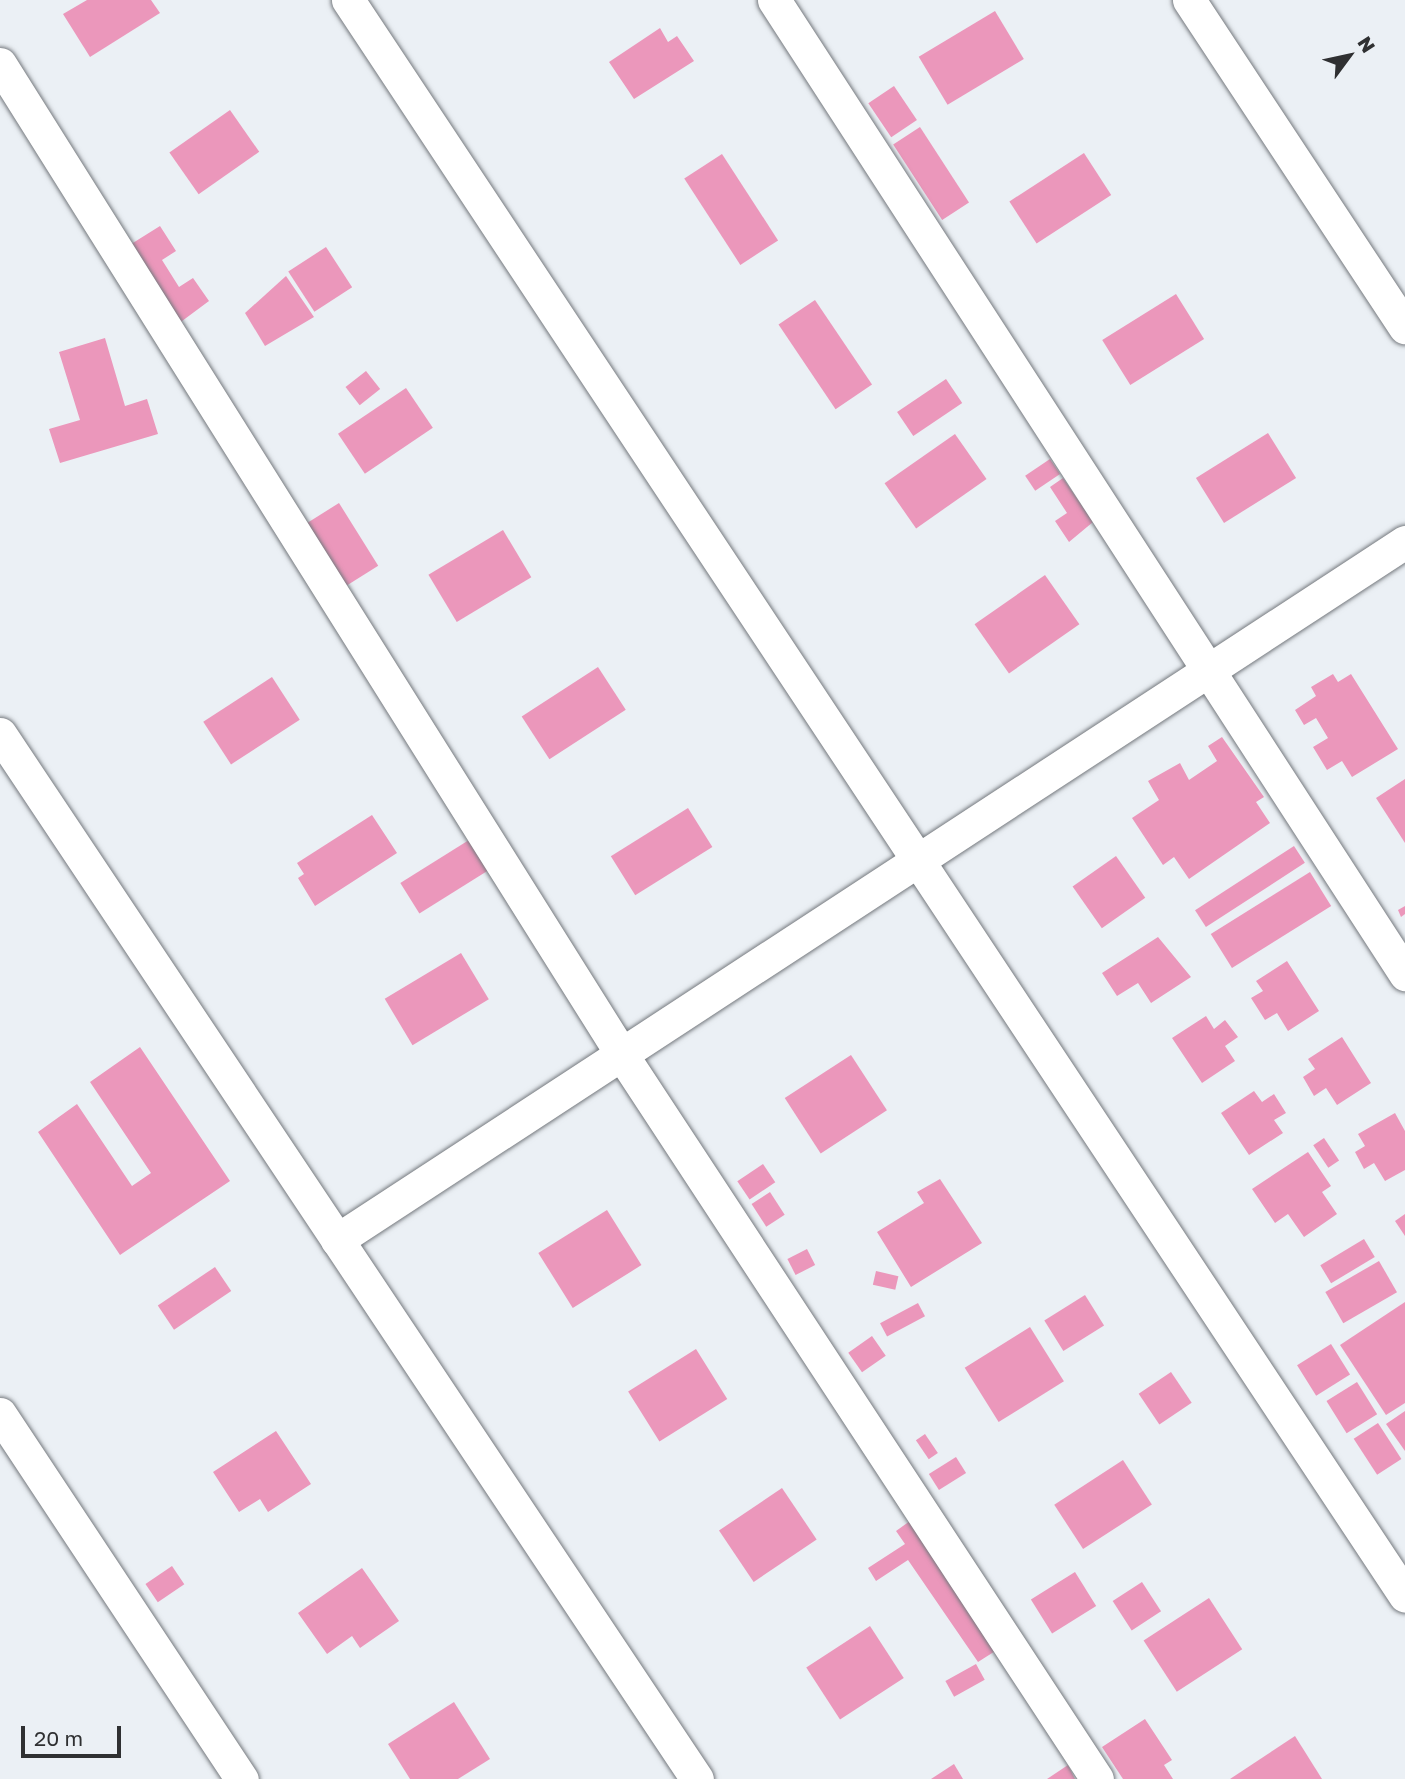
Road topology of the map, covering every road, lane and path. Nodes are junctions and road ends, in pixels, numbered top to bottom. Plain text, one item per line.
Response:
1 (348, 0) edge
2 (774, 0) edge
3 (1189, 0) edge
4 (0, 64) edge
5 (1405, 327) edge
6 (1405, 542) edge
7 (1211, 671) junction
8 (0, 734) edge
9 (922, 861) junction
10 (1405, 974) edge
11 (624, 1058) junction
12 (337, 1240) junction
13 (0, 1414) edge
14 (1405, 1596) edge
15 (242, 1779) edge
16 (697, 1779) edge
17 (1097, 1779) edge

1 - 9 street
2 - 7 street
3 - 5 street
4 - 11 street
6 - 7 street
7 - 9 street
7 - 10 street
8 - 12 street
9 - 11 street
9 - 14 street
11 - 12 street
11 - 17 street
12 - 16 street
13 - 15 street

